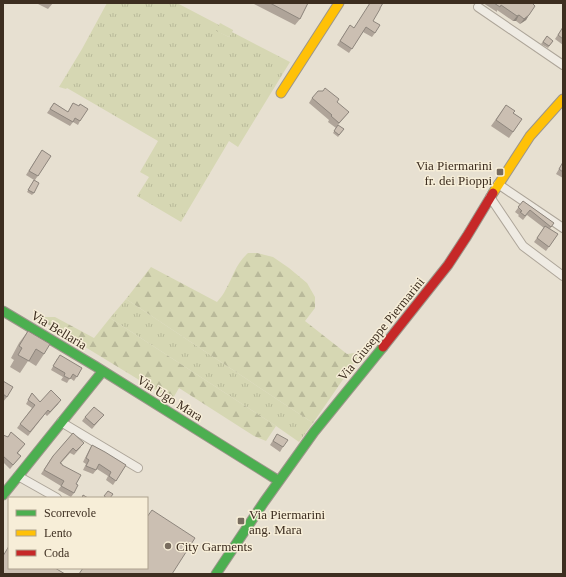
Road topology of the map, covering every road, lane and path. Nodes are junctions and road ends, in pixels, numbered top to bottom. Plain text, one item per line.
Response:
1 (339, 3) edge
2 (478, 7) dead end
3 (563, 65) edge
4 (281, 93) dead end
5 (563, 99) edge
6 (498, 184) junction
7 (490, 197) junction
8 (563, 228) edge
9 (563, 276) edge
10 (3, 311) edge
11 (102, 372) junction
12 (61, 422) junction
13 (138, 468) dead end
14 (18, 476) junction
15 (279, 482) junction
16 (3, 495) edge
17 (55, 497) edge
18 (216, 574) edge

1 - 4 street
2 - 3 street
5 - 6 street, Via Giuseppe Piermarini
6 - 7 street, Via Giuseppe Piermarini
6 - 8 street
7 - 9 street
7 - 15 street, Via Giuseppe Piermarini
10 - 11 street, Via Bellaria
11 - 12 street
11 - 15 street, Via Ugo Mara
12 - 13 street
12 - 14 street
14 - 16 street
14 - 17 street
15 - 18 street, Via Giuseppe Piermarini

